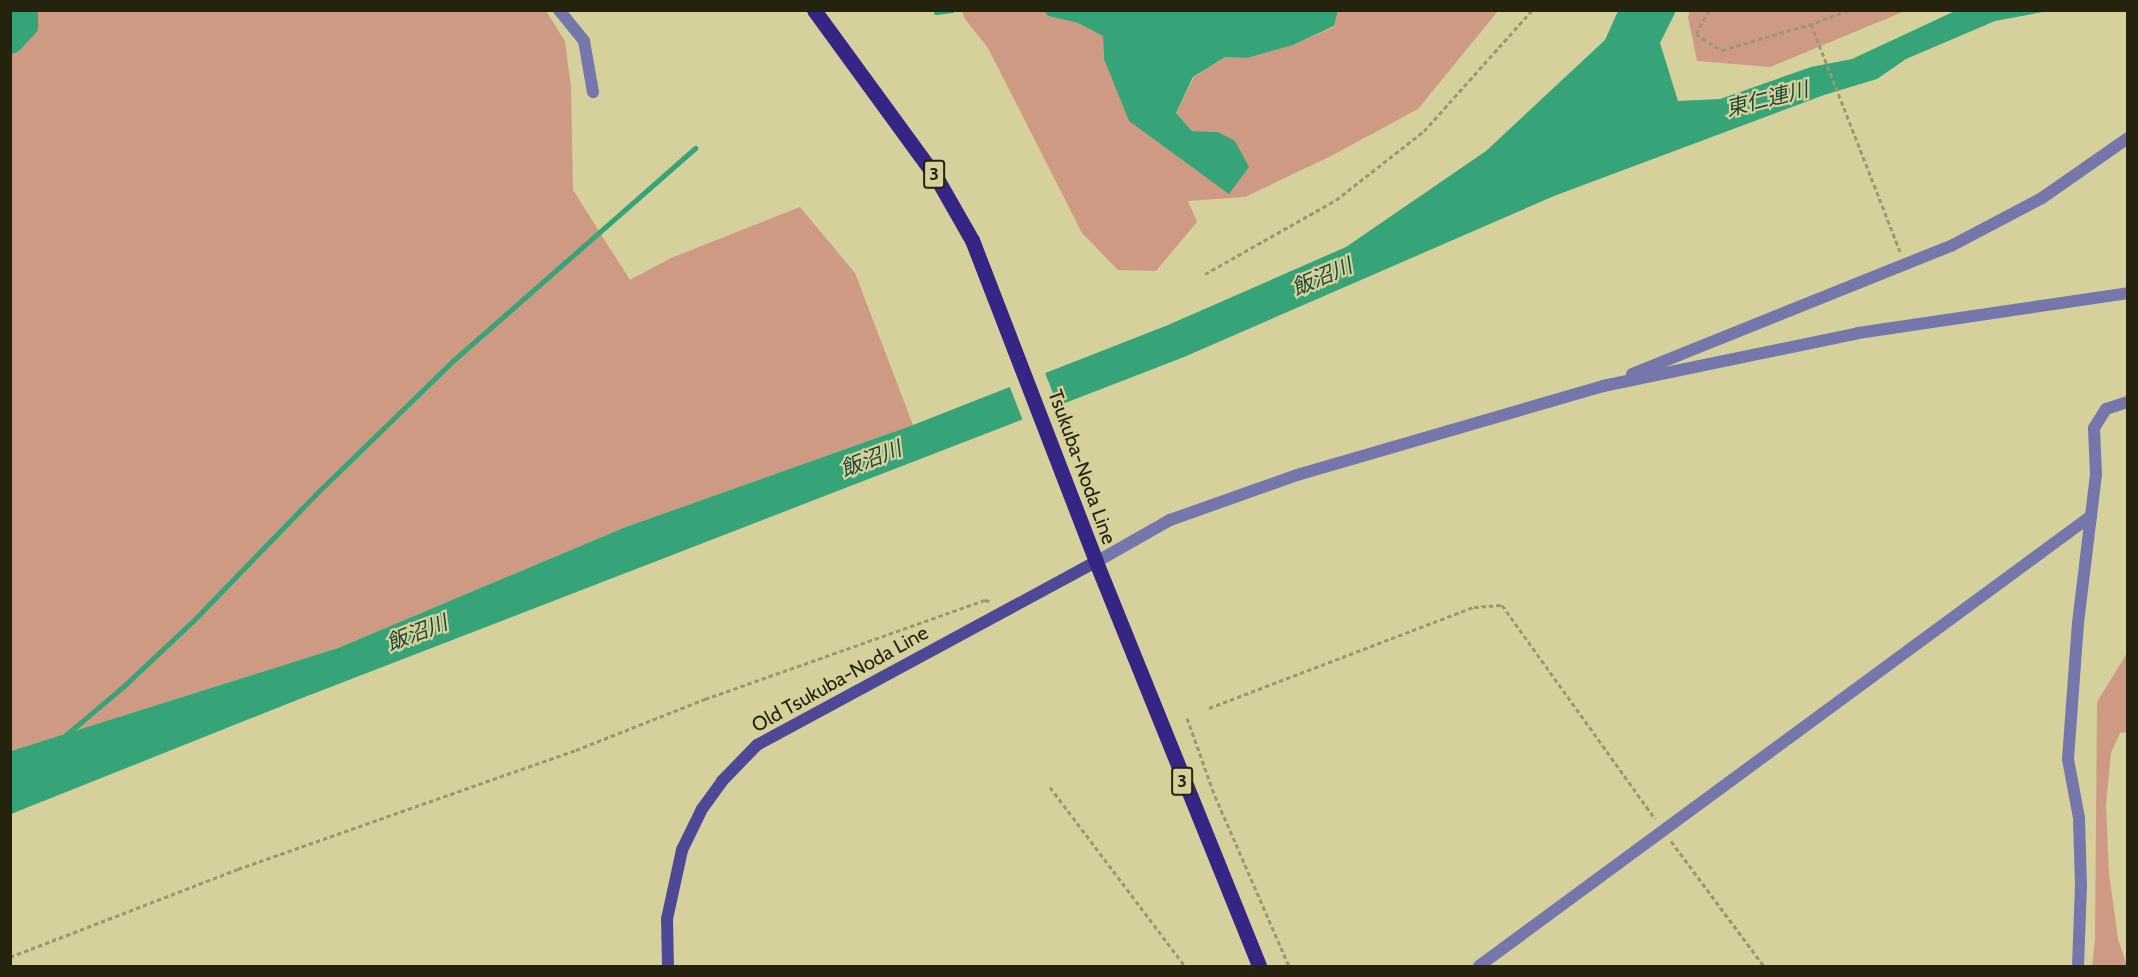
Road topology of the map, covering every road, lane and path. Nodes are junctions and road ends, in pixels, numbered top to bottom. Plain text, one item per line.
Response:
1 (559, 10) edge
2 (814, 10) edge
3 (1532, 10) edge
4 (1708, 10) edge
5 (1848, 10) edge
6 (1811, 24) junction
7 (592, 92) dead end
8 (2127, 138) edge
9 (1905, 264) junction
10 (1205, 274) dead end
11 (2127, 293) edge
12 (1603, 386) junction
13 (2127, 402) edge
14 (2091, 516) junction
15 (1096, 562) junction
16 (1015, 607) junction
17 (1209, 708) dead end
18 (1186, 718) dead end
19 (1050, 787) dead end
20 (1664, 832) junction
21 (10, 957) edge
22 (668, 966) edge
23 (1185, 966) edge
24 (1259, 966) edge
25 (1289, 966) edge
26 (1479, 966) edge
27 (1764, 966) edge
28 (2078, 966) edge

1 - 7 street
2 - 15 main road, Tsukuba-Noda Line / 3
3 - 10 path
4 - 6 path
5 - 6 path
6 - 9 path
8 - 9 street
9 - 12 street
11 - 12 street
12 - 15 street
13 - 14 street
14 - 20 street
14 - 28 street
15 - 16 street, Old Tsukuba-Noda Line
15 - 24 main road, Tsukuba-Noda Line / 3
16 - 21 path
16 - 22 street, Old Tsukuba-Noda Line
17 - 20 path
18 - 25 path
19 - 23 path
20 - 26 street
20 - 27 path

